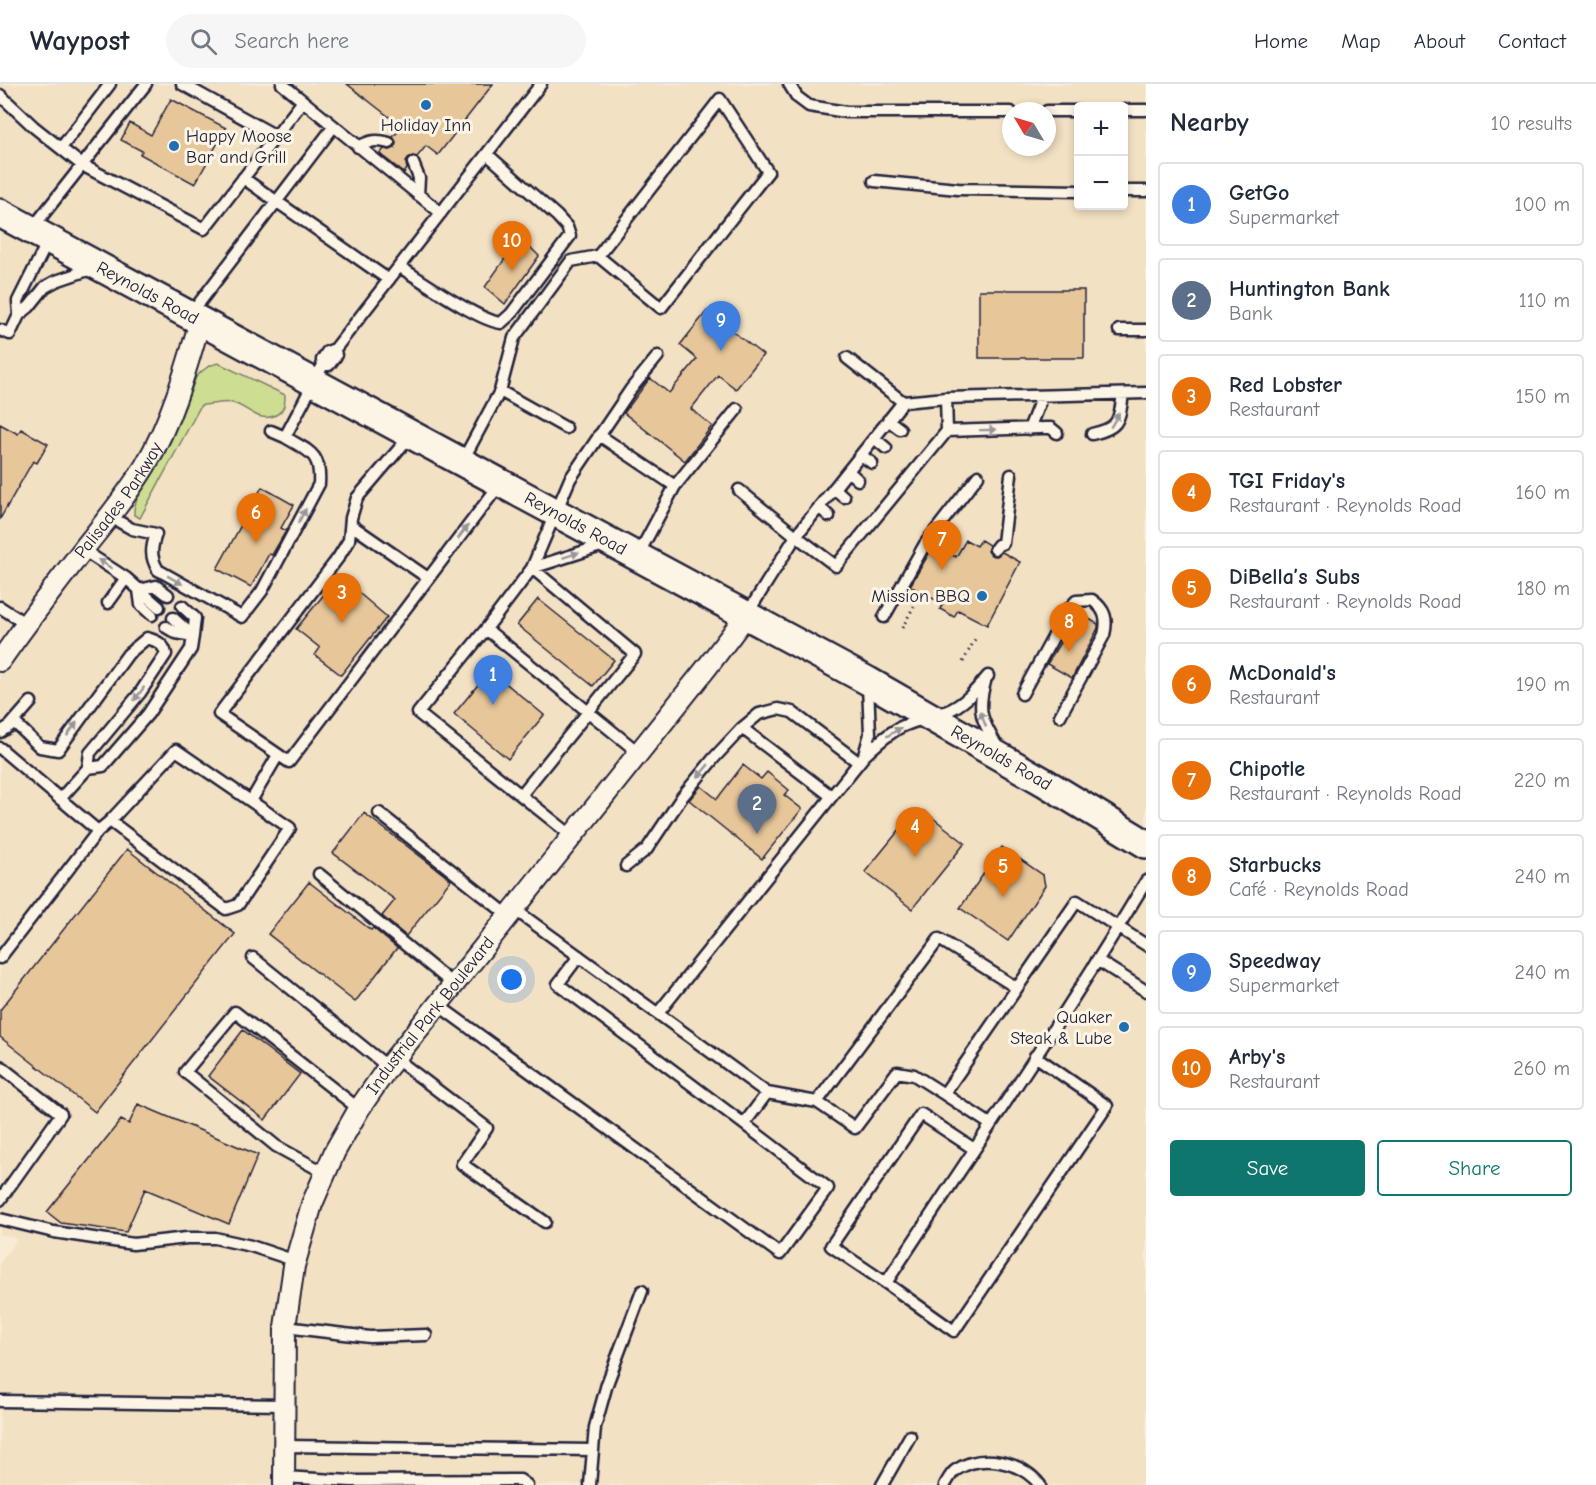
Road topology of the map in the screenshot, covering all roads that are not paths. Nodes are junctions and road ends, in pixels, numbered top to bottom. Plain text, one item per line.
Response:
1 (110, 84) edge
2 (146, 84) edge
3 (182, 84) edge
4 (282, 84) edge
5 (541, 84) edge
6 (789, 84) edge
7 (0, 95) edge
8 (303, 101) junction
9 (1128, 110) edge
10 (1146, 110) edge
11 (1002, 111) edge
12 (1056, 111) edge
13 (1074, 111) edge
14 (334, 126) junction
15 (276, 136) junction
16 (388, 143) dead end
17 (358, 147) junction
18 (61, 148) junction
19 (487, 154) junction
20 (413, 163) dead end
21 (82, 165) junction
22 (243, 178) junction
23 (874, 182) dead end
24 (1074, 191) edge
25 (1128, 191) edge
26 (1146, 191) edge
27 (418, 195) junction
28 (274, 202) junction
29 (0, 213) edge
30 (441, 213) junction
31 (40, 234) junction
32 (598, 256) junction
33 (99, 266) junction
34 (399, 267) junction
35 (389, 280) junction
36 (19, 315) junction
37 (195, 318) junction
38 (0, 330) edge
39 (1119, 330) dead end
40 (1146, 330) edge
41 (658, 357) dead end
42 (847, 358) dead end
43 (318, 373) junction
44 (500, 390) junction
45 (1146, 393) edge
46 (1123, 394) junction
47 (1042, 396) junction
48 (946, 398) junction
49 (903, 402) junction
50 (737, 409) dead end
51 (888, 420) junction
52 (566, 428) dead end
53 (900, 429) dead end
54 (1038, 429) junction
55 (947, 430) junction
56 (271, 431) dead end
57 (1057, 433) dead end
58 (1092, 434) dead end
59 (411, 435) junction
60 (599, 435) junction
61 (285, 437) junction
62 (874, 438) junction
63 (886, 448) dead end
64 (861, 455) junction
65 (462, 462) junction
66 (872, 464) dead end
67 (848, 471) junction
68 (1011, 475) dead end
69 (978, 476) dead end
70 (858, 480) dead end
71 (500, 483) junction
72 (675, 486) junction
73 (834, 488) junction
74 (739, 490) dead end
75 (844, 497) dead end
76 (819, 507) junction
77 (556, 513) junction
78 (110, 516) junction
79 (829, 516) dead end
80 (351, 525) junction
81 (849, 531) dead end
82 (796, 536) junction
83 (858, 539) junction
84 (611, 543) junction
85 (995, 549) dead end
86 (83, 550) junction
87 (637, 557) junction
88 (532, 568) junction
89 (126, 578) junction
90 (428, 578) junction
91 (139, 590) junction
92 (168, 595) dead end
93 (108, 603) dead end
94 (182, 606) dead end
95 (0, 607) edge
96 (155, 611) dead end
97 (745, 617) junction
98 (884, 617) dead end
99 (170, 622) dead end
100 (26, 624) junction
101 (486, 629) junction
102 (193, 636) junction
103 (0, 661) edge
104 (868, 681) junction
105 (1022, 694) dead end
106 (31, 702) dead end
107 (588, 711) junction
108 (929, 716) junction
109 (1060, 716) dead end
110 (14, 722) junction
111 (742, 728) junction
112 (0, 732) edge
113 (0, 748) edge
114 (639, 753) junction
115 (278, 754) junction
116 (861, 759) junction
117 (1004, 759) junction
118 (88, 768) junction
119 (521, 795) junction
120 (831, 796) junction
121 (60, 799) junction
122 (251, 801) junction
123 (379, 813) dead end
124 (110, 821) junction
125 (98, 831) junction
126 (572, 836) junction
127 (1146, 844) edge
128 (626, 866) dead end
129 (319, 874) dead end
130 (1146, 881) edge
131 (512, 913) junction
132 (1119, 927) junction
133 (1146, 945) edge
134 (579, 956) junction
135 (0, 958) edge
136 (253, 958) dead end
137 (1097, 960) junction
138 (454, 985) junction
139 (1017, 988) junction
140 (1146, 991) edge
141 (438, 1005) junction
142 (659, 1012) junction
143 (1035, 1056) junction
144 (392, 1063) junction
145 (0, 1066) edge
146 (767, 1093) junction
147 (944, 1094) junction
148 (817, 1102) junction
149 (359, 1109) junction
150 (744, 1124) junction
151 (990, 1124) junction
152 (974, 1149) junction
153 (325, 1173) junction
154 (0, 1200) edge
155 (0, 1219) edge
156 (545, 1222) dead end
157 (296, 1261) junction
158 (886, 1283) junction
159 (642, 1291) dead end
160 (285, 1328) junction
161 (426, 1335) dead end
162 (0, 1401) edge
163 (284, 1405) junction
164 (910, 1436) dead end
165 (284, 1446) junction
166 (593, 1450) junction
167 (284, 1481) edge
168 (527, 1485) edge
169 (590, 1485) edge
170 (882, 1485) edge
171 (945, 1485) edge
172 (1040, 1485) edge

1 - 18 lane
2 - 21 lane
3 - 15 lane
4 - 8 lane
5 - 19 lane
6 - 11 lane
7 - 18 lane
8 - 14 lane
8 - 15 lane
9 - 10 lane
12 - 13 lane
14 - 17 lane
14 - 28 lane
15 - 22 lane
16 - 17 lane
17 - 27 lane
18 - 21 lane
19 - 30 lane
19 - 34 lane
20 - 27 lane
21 - 22 lane
21 - 31 lane
22 - 28 lane
23 - 24 lane
25 - 26 lane
27 - 30 lane
28 - 35 lane
28 - 37 lane
29 - 31 main road, Reynolds Road
30 - 34 lane
31 - 33 main road, Reynolds Road
31 - 36 lane
32 - 32 lane
32 - 44 lane
33 - 36 lane
33 - 37 main road, Reynolds Road
34 - 35 lane
35 - 43 lane
36 - 38 lane
37 - 43 main road, Reynolds Road
37 - 78 street, Palisades Parkway
39 - 40 lane
41 - 60 lane
42 - 49 lane
43 - 59 main road, Reynolds Road
43 - 61 lane
44 - 52 lane
44 - 65 lane
45 - 46 lane
46 - 47 lane
58 -> 46 lane
47 - 48 lane
47 - 54 lane
48 - 49 lane
48 - 55 lane
49 - 51 lane
50 - 72 lane
51 - 53 lane
51 - 62 lane
55 -> 54 lane
54 - 57 lane
55 - 83 lane
56 - 61 lane
59 - 65 main road, Reynolds Road
59 - 80 lane
60 - 72 lane
60 - 77 lane
78 -> 61 lane
62 - 63 lane
62 - 64 lane
64 - 66 lane
64 - 67 lane
65 - 71 main road, Reynolds Road
67 - 70 lane
67 - 73 lane
68 - 85 lane
69 - 98 lane
71 - 77 main road, Reynolds Road
90 -> 71 lane
72 - 87 lane
73 - 75 lane
73 - 76 lane
74 - 82 lane
76 - 79 lane
76 - 82 lane
77 - 84 main road, Reynolds Road
77 - 88 lane
78 - 86 street, Palisades Parkway
80 - 90 lane
80 - 115 lane
81 - 83 lane
82 - 83 lane
82 - 97 lane
84 - 87 main road, Reynolds Road
88 -> 84 lane
89 -> 86 lane
86 - 100 street, Palisades Parkway
87 - 97 main road, Reynolds Road
88 - 101 lane
88 - 107 lane
89 - 91 lane
89 - 93 lane
90 - 115 lane
91 - 92 lane
91 - 96 lane
94 - 102 lane
95 - 100 lane
97 - 104 main road, Reynolds Road
97 - 114 street, Industrial Park Boulevard
99 - 102 lane
100 - 103 street, Palisades Parkway
101 - 107 lane
101 - 119 lane
102 - 118 lane
104 - 108 main road, Reynolds Road
104 - 116 lane
105 - 109 lane
106 - 110 lane
107 - 114 lane
107 - 119 lane
116 -> 108 lane
108 - 117 main road, Reynolds Road
117 -> 108 lane
110 - 112 lane
110 -> 118 lane
111 - 116 lane
111 - 120 lane
111 -> 128 lane
113 - 121 lane
114 - 126 street, Industrial Park Boulevard
115 - 122 lane
116 - 120 lane
117 - 127 main road, Reynolds Road
118 - 121 lane
119 - 126 lane
120 - 142 lane
121 - 125 lane
122 - 124 lane
122 - 124 lane
123 - 131 lane
124 - 125 lane
125 - 135 lane
126 - 131 street, Industrial Park Boulevard
129 - 138 lane
130 - 132 lane
131 - 134 lane
131 - 138 street, Industrial Park Boulevard
132 - 133 lane
132 - 137 lane
132 - 139 lane
134 - 142 lane
134 - 150 lane
136 - 144 lane
137 - 140 lane
137 - 143 lane
138 - 141 street, Industrial Park Boulevard
139 - 147 lane
139 - 148 lane
141 - 144 street, Industrial Park Boulevard
141 - 150 lane
142 - 146 lane
143 - 151 lane
143 - 158 lane
144 - 149 street, Industrial Park Boulevard
144 - 156 lane
145 - 154 lane
146 - 148 lane
146 - 150 lane
147 - 148 lane
147 - 151 lane
149 - 153 street, Industrial Park Boulevard
149 - 153 lane
151 - 152 lane
152 - 158 lane
152 - 158 lane
153 - 157 street, Industrial Park Boulevard
155 - 157 lane
157 - 160 street, Industrial Park Boulevard
159 - 166 lane
160 - 161 lane
160 - 163 street, Industrial Park Boulevard
162 - 163 lane
163 - 165 street, Industrial Park Boulevard
164 - 170 lane
165 - 166 lane
165 - 167 street, Industrial Park Boulevard
166 - 169 lane
167 - 168 lane
171 - 172 lane

